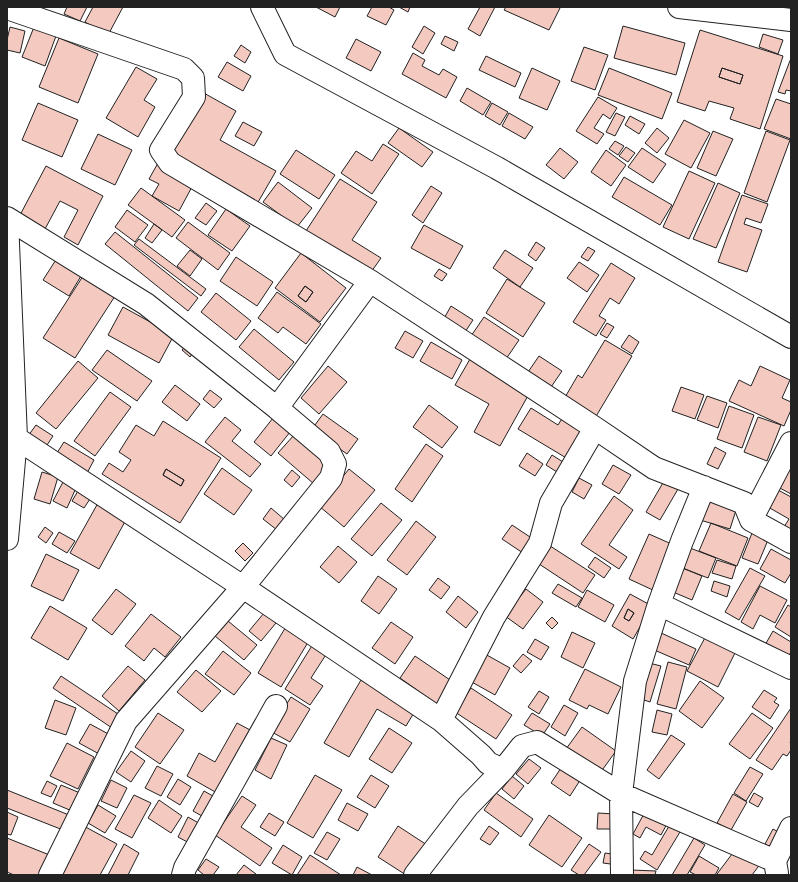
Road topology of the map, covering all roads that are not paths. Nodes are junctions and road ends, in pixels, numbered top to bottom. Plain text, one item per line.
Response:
1 (262, 7) edge
2 (679, 7) edge
3 (7, 8) edge
4 (791, 20) edge
5 (7, 219) edge
6 (370, 281) junction
7 (791, 336) edge
8 (277, 408) junction
9 (595, 428) junction
10 (16, 438) junction
11 (791, 443) edge
12 (704, 487) junction
13 (751, 520) junction
14 (7, 539) edge
15 (791, 542) edge
16 (244, 587) junction
17 (659, 604) junction
18 (791, 668) edge
19 (276, 706) dead end
20 (441, 720) junction
21 (502, 770) junction
22 (621, 794) junction
23 (791, 828) edge
24 (776, 868) edge
25 (50, 875) edge
26 (183, 875) edge
27 (415, 875) edge
28 (622, 875) edge

1 - 7 street
2 - 4 street
3 - 6 street
5 - 8 street
5 - 10 street
6 - 8 street
6 - 9 street
8 - 16 street
9 - 12 street
9 - 20 street
10 - 14 street
10 - 16 street
11 - 13 street
12 - 13 street
12 - 17 street
13 - 15 street
16 - 20 street
16 - 25 street
17 - 18 street
17 - 22 street
19 - 26 street
20 - 21 street
21 - 22 street
21 - 27 street
22 - 24 street
22 - 28 street
23 - 24 street

